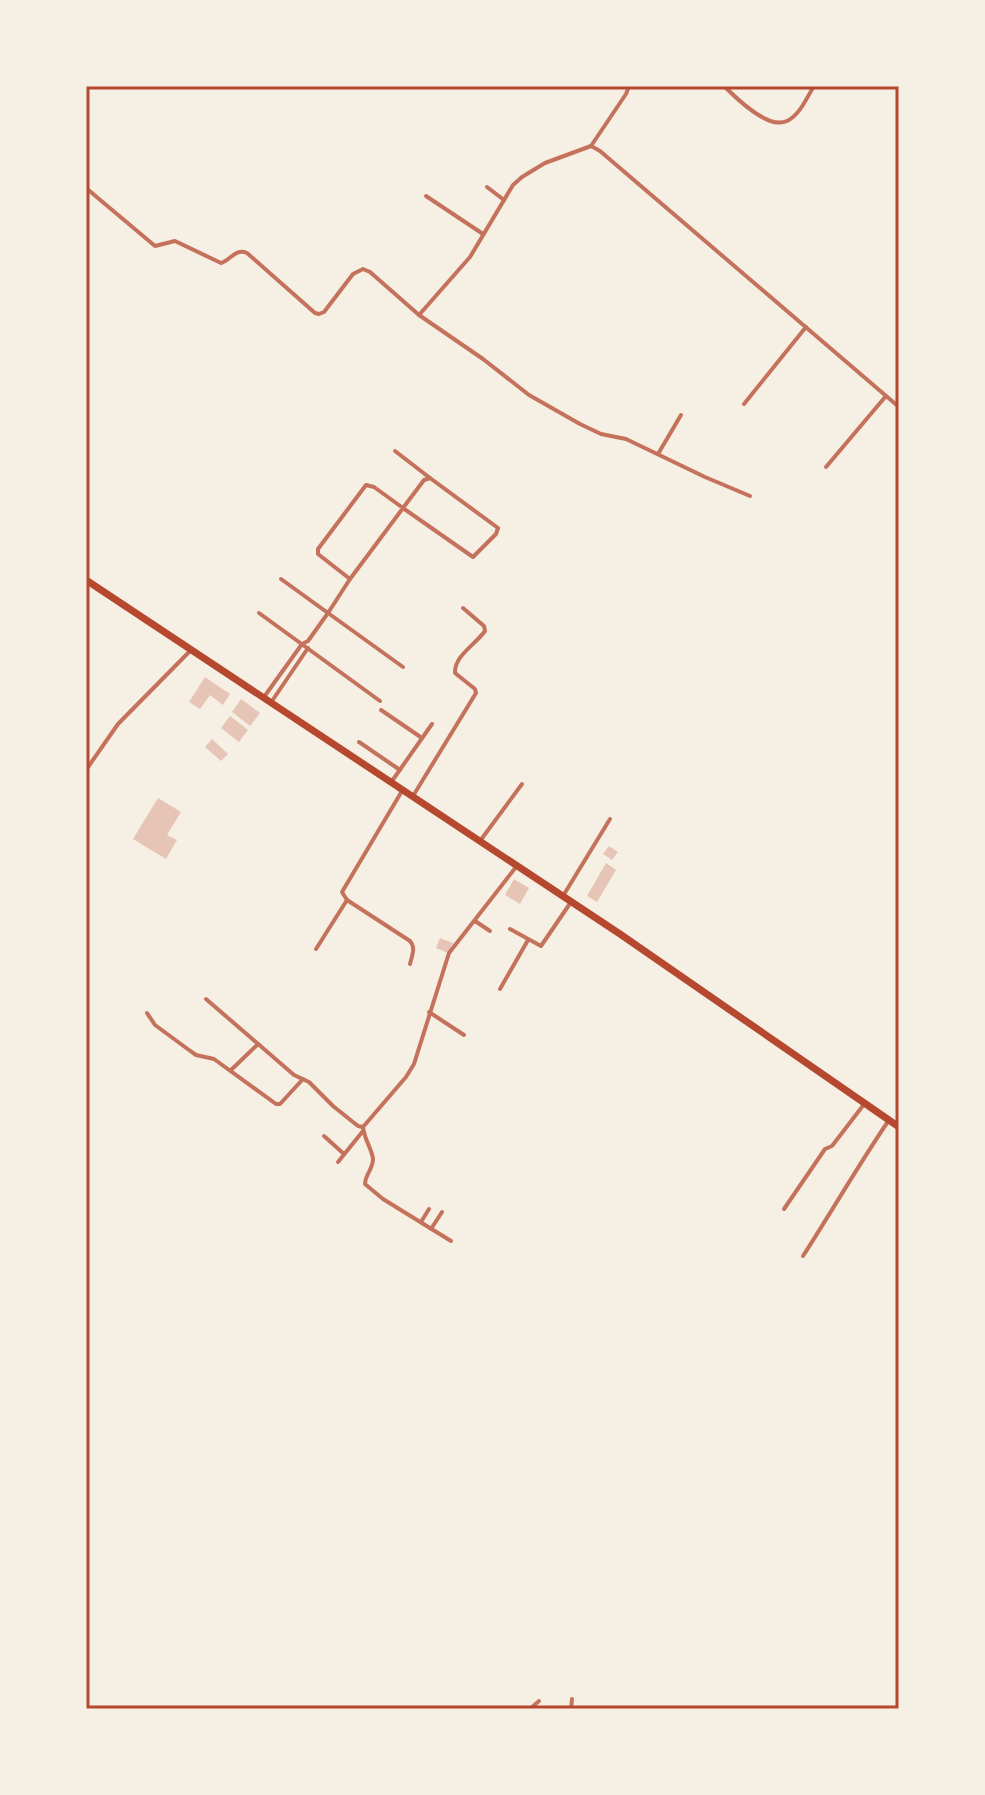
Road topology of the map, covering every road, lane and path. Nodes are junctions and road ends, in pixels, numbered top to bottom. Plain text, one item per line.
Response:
1 (629, 86) edge
2 (724, 86) edge
3 (814, 86) edge
4 (591, 146) junction
5 (487, 187) dead end
6 (86, 188) edge
7 (426, 196) dead end
8 (504, 200) junction
9 (483, 234) junction
10 (419, 315) junction
11 (806, 327) junction
12 (886, 396) junction
13 (744, 404) dead end
14 (899, 407) edge
15 (681, 415) dead end
16 (395, 451) dead end
17 (658, 454) junction
18 (826, 467) dead end
19 (430, 478) junction
20 (750, 496) dead end
21 (403, 508) junction
22 (281, 579) dead end
23 (350, 579) junction
24 (86, 580) edge
25 (463, 608) dead end
26 (259, 613) dead end
27 (328, 613) junction
28 (308, 641) junction
29 (302, 644) junction
30 (192, 649) junction
31 (308, 649) junction
32 (403, 667) dead end
33 (268, 699) junction
34 (380, 701) dead end
35 (381, 710) dead end
36 (432, 724) dead end
37 (422, 738) junction
38 (359, 742) dead end
39 (86, 770) edge
40 (400, 770) junction
41 (388, 777) junction
42 (522, 784) dead end
43 (403, 789) junction
44 (413, 796) junction
45 (610, 819) dead end
46 (480, 841) junction
47 (516, 867) junction
48 (563, 897) junction
49 (347, 900) junction
50 (571, 902) junction
51 (475, 921) junction
52 (510, 929) dead end
53 (490, 931) dead end
54 (528, 940) junction
55 (316, 949) dead end
56 (410, 964) dead end
57 (500, 989) dead end
58 (206, 999) dead end
59 (429, 1012) junction
60 (147, 1013) dead end
61 (464, 1035) dead end
62 (258, 1044) junction
63 (231, 1071) junction
64 (303, 1079) junction
65 (865, 1103) junction
66 (889, 1120) junction
67 (898, 1125) edge
68 (363, 1129) junction
69 (324, 1136) dead end
70 (344, 1154) junction
71 (338, 1162) dead end
72 (429, 1209) dead end
73 (784, 1209) dead end
74 (442, 1212) dead end
75 (421, 1222) junction
76 (431, 1229) junction
77 (451, 1241) dead end
78 (803, 1256) dead end
79 (572, 1699) dead end
80 (539, 1701) dead end
81 (363, 1709) edge
82 (383, 1709) edge
83 (530, 1709) edge
84 (571, 1709) edge

1 - 4 street
2 - 3 street
4 - 8 street
4 - 11 street
5 - 8 street
6 - 10 street
7 - 9 street
8 - 9 street
9 - 10 street
10 - 17 street
11 - 12 street
11 - 13 street
12 - 14 street
12 - 18 street
15 - 17 street
16 - 19 street
17 - 20 street
19 - 21 street
19 - 21 street
21 - 23 street
21 - 23 street
22 - 27 street
23 - 27 street
24 - 30 main road
25 - 44 street
26 - 29 street
27 - 28 street
27 - 32 street
28 - 29 street
28 - 31 street
29 - 31 street
29 - 33 street
30 - 33 main road
30 - 39 street
31 - 33 street
31 - 34 street
33 - 41 main road
35 - 37 street
36 - 37 street
37 - 40 street
38 - 40 street
40 - 41 street
41 - 43 main road
42 - 46 street
43 - 44 main road
43 - 49 street
44 - 46 main road
45 - 48 street
46 - 47 main road
47 - 48 main road
47 - 51 street
48 - 50 main road
49 - 55 street
49 - 56 street
50 - 54 street
50 - 65 main road
51 - 53 street
51 - 59 street
52 - 54 street
54 - 57 street
58 - 62 street
59 - 61 street
59 - 68 street
60 - 63 street
62 - 63 street
62 - 64 street
63 - 64 street
64 - 68 street
65 - 66 main road
65 - 73 street
66 - 67 main road
66 - 78 street
68 - 70 street
68 - 75 street
69 - 70 street
70 - 71 street
72 - 75 street
74 - 76 street
75 - 76 street
76 - 77 street
79 - 84 street
80 - 83 street
81 - 82 street

